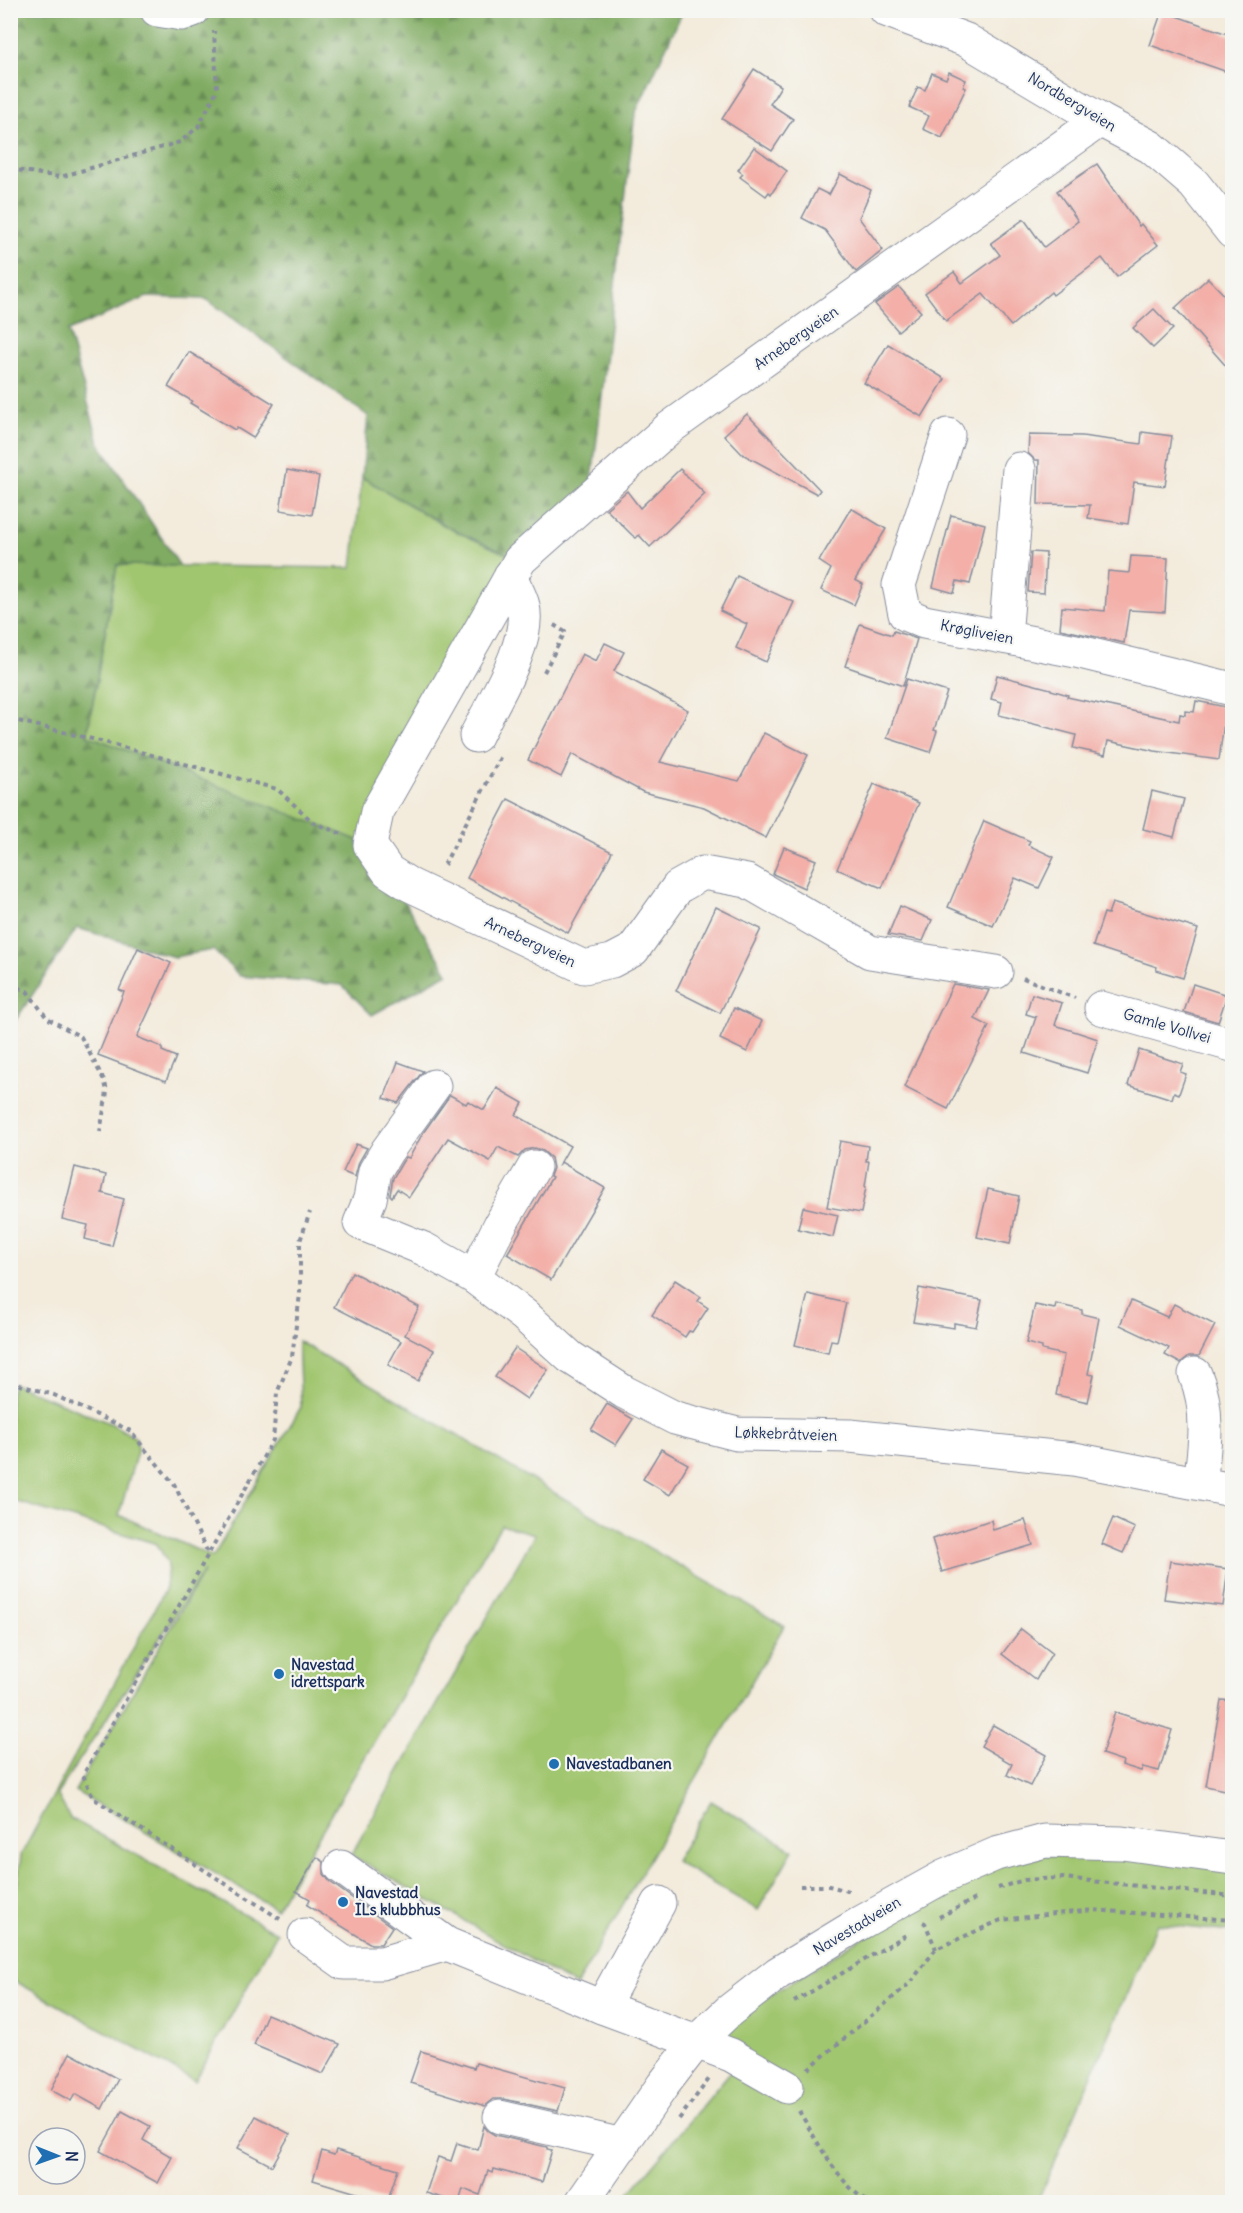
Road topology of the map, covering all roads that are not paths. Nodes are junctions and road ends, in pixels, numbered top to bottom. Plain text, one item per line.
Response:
1 (157, 10) edge
2 (886, 10) edge
3 (203, 18) edge
4 (1100, 120) junction
5 (1233, 232) edge
6 (948, 435) dead end
7 (1019, 469) dead end
8 (510, 576) junction
9 (1005, 637) junction
10 (1233, 689) edge
11 (476, 736) dead end
12 (996, 972) road end
13 (1101, 1008) road end
14 (1233, 1045) edge
15 (434, 1086) dead end
16 (534, 1167) dead end
17 (474, 1277) junction
18 (1195, 1374) dead end
19 (1200, 1483) junction
20 (1233, 1490) edge
21 (1233, 1858) edge
22 (341, 1867) dead end
23 (659, 1903) dead end
24 (305, 1935) road end
25 (447, 1944) junction
26 (602, 2007) junction
27 (697, 2041) junction
28 (787, 2087) road end
29 (500, 2117) dead end
30 (623, 2145) junction
31 (582, 2202) edge

1 - 3 street
2 - 4 street, Nordbergveien
4 - 5 street, Nordbergveien
4 - 8 street, Arnebergveien
6 - 9 street, Krøgliveien
7 - 9 street
8 - 11 street
8 - 12 street, Arnebergveien
9 - 10 street, Krøgliveien
13 - 14 street, Gamle Vollvei
15 - 17 street, Løkkebråtveien
16 - 17 street
17 - 19 street, Løkkebråtveien
18 - 19 street
19 - 20 street, Løkkebråtveien
21 - 27 street, Navestadveien
22 - 25 street
23 - 26 street
24 - 25 street
25 - 26 street
26 - 27 street
27 - 28 street
27 - 30 street, Navestadveien
29 - 30 street
30 - 31 street, Navestadveien

